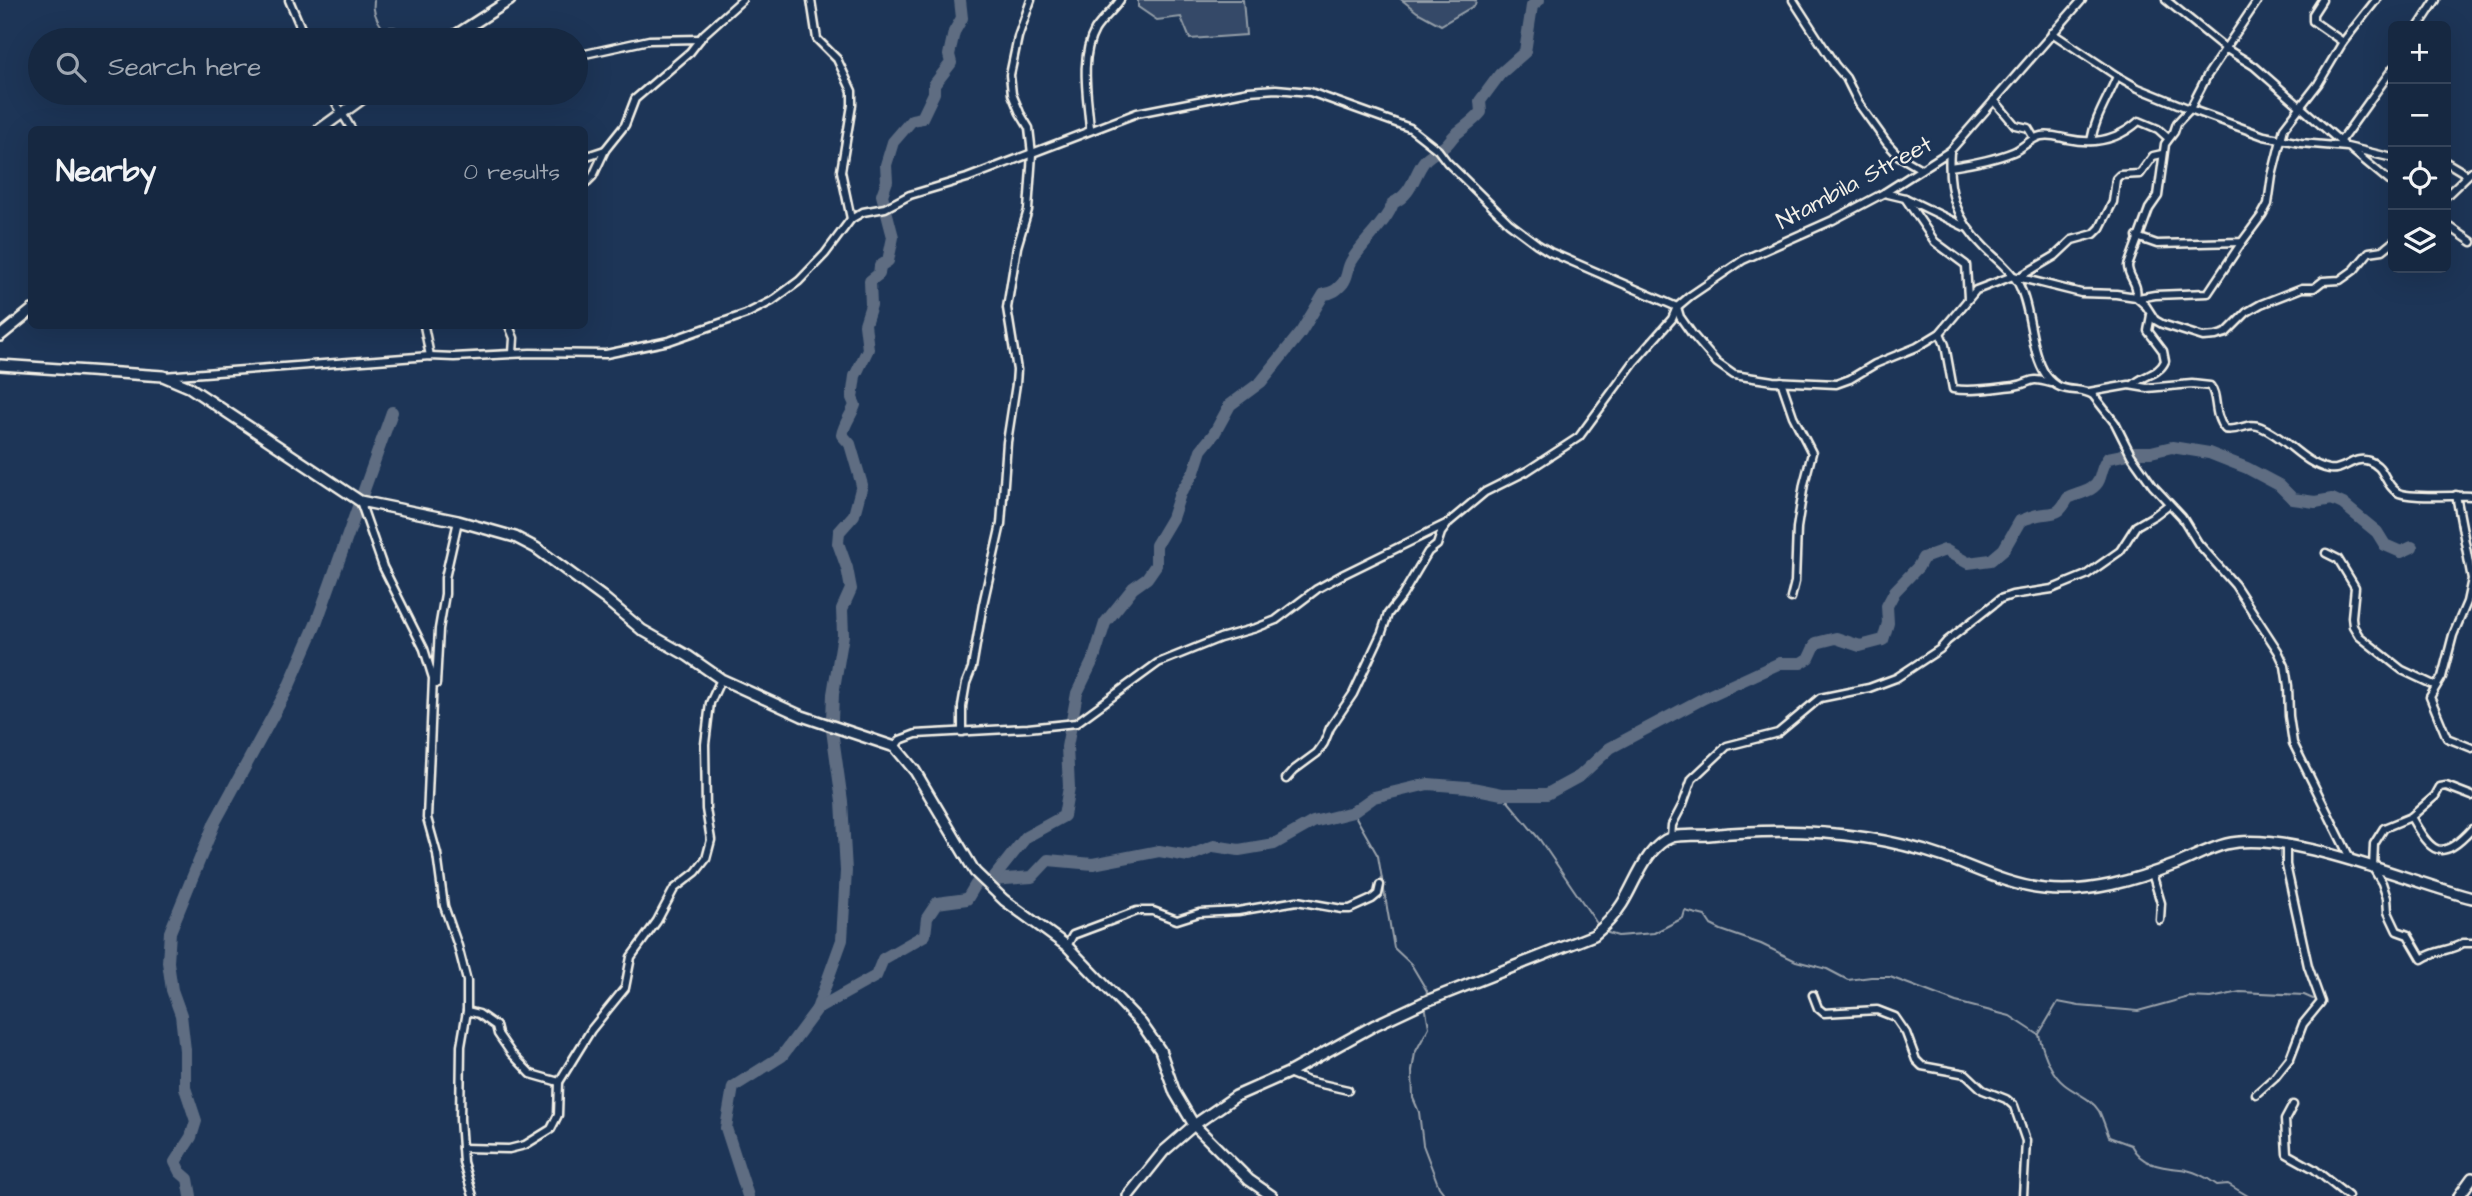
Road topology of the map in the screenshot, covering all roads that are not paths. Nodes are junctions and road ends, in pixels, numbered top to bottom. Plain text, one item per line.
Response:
1 (289, 0) edge
2 (742, 0) edge
3 (811, 0) edge
4 (1031, 0) edge
5 (1121, 0) edge
6 (1793, 0) edge
7 (2082, 0) edge
8 (2166, 0) edge
9 (2258, 0) edge
10 (2322, 0) edge
11 (2376, 0) edge
12 (2437, 0) edge
13 (507, 1) edge
14 (2422, 21) edge
15 (301, 28) edge
16 (466, 28) edge
17 (2052, 33) junction
18 (700, 39) junction
19 (2343, 42) junction
20 (2225, 48) junction
21 (588, 53) edge
22 (2117, 76) junction
23 (2388, 76) edge
24 (1994, 100) junction
25 (337, 105) edge
26 (353, 105) edge
27 (2302, 107) junction
28 (2190, 109) junction
29 (342, 113) junction
30 (324, 126) edge
31 (350, 126) edge
32 (1090, 129) junction
33 (2035, 138) junction
34 (2168, 138) junction
35 (2282, 139) junction
36 (2091, 141) junction
37 (2344, 145) junction
38 (606, 150) junction
39 (1950, 151) junction
40 (1032, 154) junction
41 (2162, 154) junction
42 (588, 155) edge
43 (2388, 157) edge
44 (2451, 165) edge
45 (1950, 167) junction
46 (1921, 169) junction
47 (2467, 175) edge
48 (2388, 180) edge
49 (588, 181) edge
50 (2472, 182) edge
51 (2451, 191) edge
52 (1884, 193) junction
53 (1905, 198) junction
54 (851, 219) junction
55 (2451, 227) edge
56 (1967, 228) junction
57 (2137, 237) junction
58 (2242, 242) junction
59 (2472, 242) edge
60 (2388, 246) edge
61 (2017, 276) junction
62 (2137, 298) junction
63 (1968, 299) junction
64 (1677, 307) junction
65 (28, 313) edge
66 (2151, 315) junction
67 (425, 329) edge
68 (510, 329) edge
69 (1940, 333) junction
70 (0, 336) edge
71 (513, 354) junction
72 (430, 356) junction
73 (0, 365) edge
74 (163, 376) junction
75 (1781, 381) junction
76 (2055, 384) junction
77 (2133, 385) junction
78 (2089, 392) junction
79 (2456, 495) junction
80 (2472, 496) edge
81 (360, 501) junction
82 (2168, 505) junction
83 (458, 521) junction
84 (1448, 523) junction
85 (2326, 553) dead end
86 (1791, 598) dead end
87 (2470, 603) edge
88 (721, 679) junction
89 (2436, 686) junction
90 (433, 697) junction
91 (962, 732) junction
92 (895, 747) junction
93 (2472, 748) edge
94 (1286, 779) dead end
95 (2472, 796) edge
96 (2411, 817) junction
97 (2472, 829) edge
98 (1671, 838) junction
99 (2286, 844) junction
100 (2351, 862) junction
101 (2373, 868) junction
102 (2152, 873) junction
103 (1380, 884) dead end
104 (2472, 898) edge
105 (2160, 920) dead end
106 (2472, 943) edge
107 (1068, 946) junction
108 (1813, 995) dead end
109 (467, 1011) junction
110 (1288, 1073) junction
111 (559, 1082) junction
112 (1348, 1090) dead end
113 (2256, 1094) dead end
114 (2293, 1105) dead end
115 (1194, 1125) junction
116 (462, 1148) junction
117 (2472, 1178) edge
118 (473, 1196) edge
119 (1128, 1196) edge
120 (1272, 1196) edge
121 (2023, 1196) edge
122 (2348, 1196) edge
123 (2459, 1196) edge

1 - 15 street
2 - 18 street
3 - 54 street
4 - 40 street
5 - 32 street
6 - 46 street
7 - 17 street, Ntambila Street
8 - 20 street
9 - 20 street
10 - 19 street
11 - 19 street
12 - 14 street
13 - 16 street
17 - 22 street
17 - 24 street, Ntambila Street
18 - 21 street
18 - 38 street
19 - 27 street
20 - 27 street
20 - 28 street
22 - 28 street
22 - 36 street
23 - 37 street
24 - 33 street
24 - 39 street, Ntambila Street
25 - 29 street
26 - 29 street
27 - 35 street
27 - 37 street
28 - 34 street
28 - 35 street
29 - 30 street
29 - 31 street
32 - 40 street
32 - 64 street
33 - 36 street
33 - 45 street
34 - 36 street
34 - 41 street
35 - 37 street
35 - 58 street
37 - 43 street
37 - 48 street
38 - 42 street
38 - 49 street
39 - 45 street
39 - 46 street, Ntambila Street
40 - 54 street
40 - 91 street
41 - 57 street
41 - 61 street
44 - 47 street
45 - 56 street
46 - 52 street, Ntambila Street
47 - 50 street
47 - 51 street
52 - 53 street
52 - 64 street, Ntambila Street
53 - 56 street
53 - 63 street
54 - 71 street
55 - 59 street
56 - 61 street
57 - 58 street
57 - 62 street
58 - 62 street
60 - 66 street
61 - 62 street
61 - 63 street
61 - 76 street
62 - 66 street
63 - 69 street
64 - 75 street
64 - 84 street
65 - 70 street
66 - 77 street
67 - 72 street
68 - 71 street
69 - 75 street
69 - 76 street
71 - 72 street
72 - 74 street
73 - 74 street
74 - 81 street
75 - 86 street
76 - 78 street
77 - 78 street
77 - 79 street
78 - 82 street
79 - 80 street
79 - 87 street
81 - 83 street
81 - 90 street
82 - 98 street
82 - 100 street
83 - 88 street
83 - 90 street
84 - 91 street
84 - 94 street
85 - 89 street
87 - 89 street
88 - 92 street
88 - 111 street
89 - 93 street
90 - 109 street
91 - 92 street
92 - 107 street
95 - 96 street
96 - 97 street
96 - 101 street
98 - 102 street
98 - 110 street
99 - 100 street
99 - 102 street
99 - 113 street
100 - 101 street
101 - 104 street
101 - 106 street
102 - 105 street
103 - 107 street
107 - 115 street
108 - 121 street
109 - 111 street
109 - 116 street
110 - 112 street
110 - 115 street
111 - 116 street
114 - 122 street
115 - 119 street
115 - 120 street
116 - 118 street
117 - 123 street

